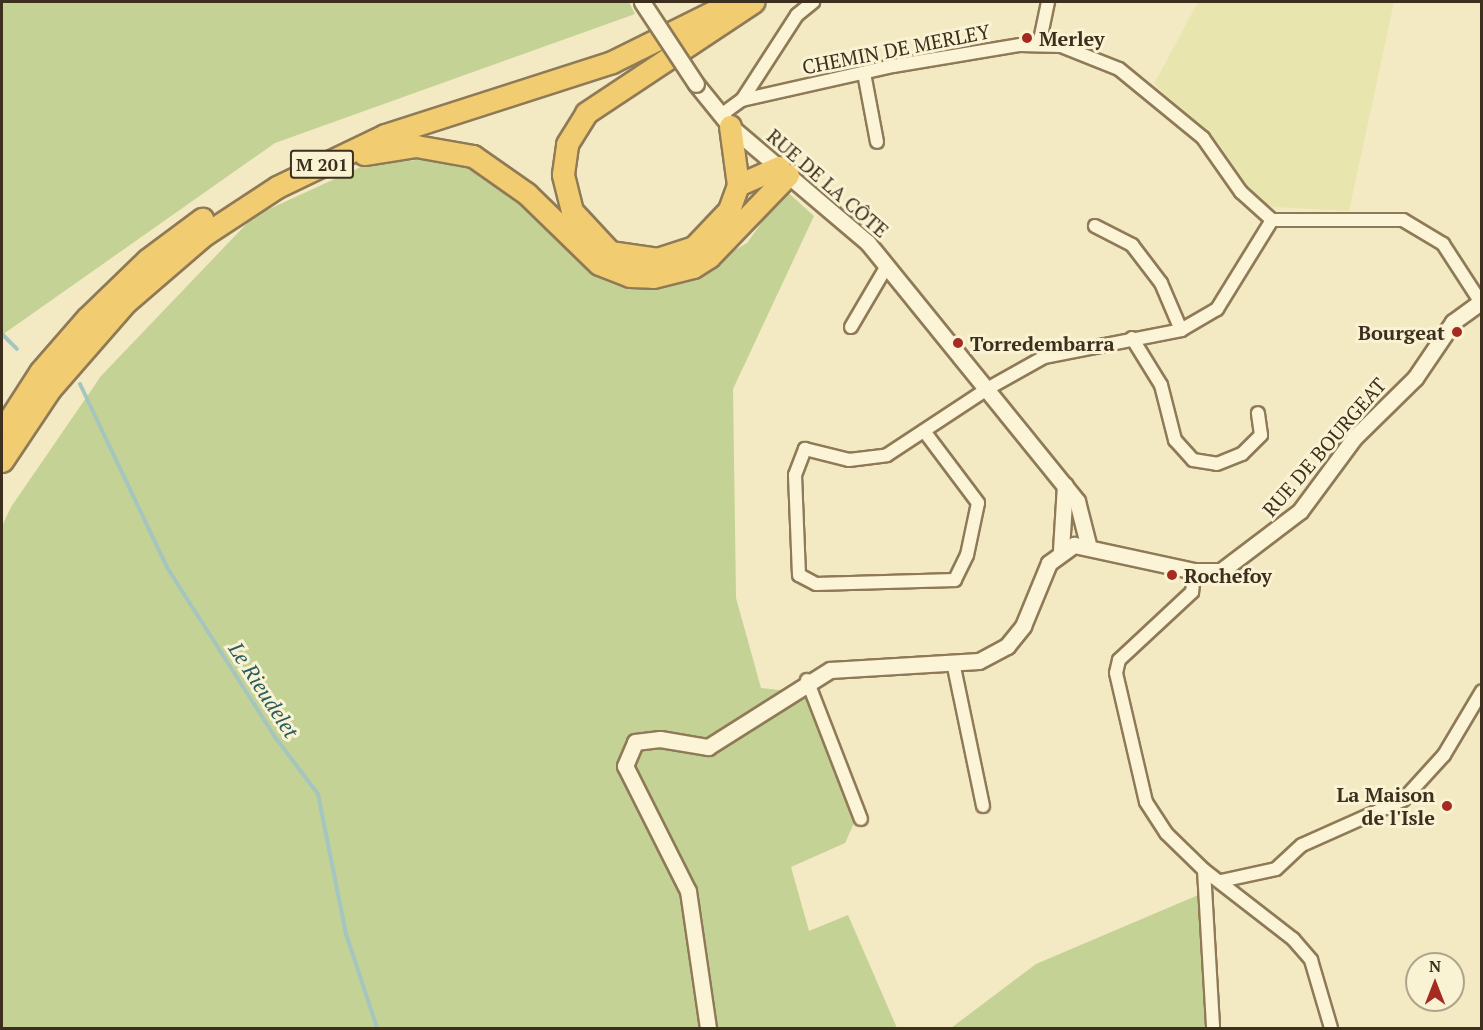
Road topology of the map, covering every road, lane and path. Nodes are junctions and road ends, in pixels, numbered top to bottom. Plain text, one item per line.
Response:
1 (642, 2) edge
2 (720, 2) edge
3 (733, 2) edge
4 (753, 2) edge
5 (813, 2) edge
6 (1047, 2) edge
7 (1039, 45) junction
8 (864, 73) junction
9 (742, 100) junction
10 (725, 120) junction
11 (877, 141) dead end
12 (783, 171) junction
13 (738, 185) junction
14 (277, 187) junction
15 (1272, 220) junction
16 (1095, 226) dead end
17 (887, 266) junction
18 (1481, 302) edge
19 (851, 327) dead end
20 (1181, 330) junction
21 (1132, 338) junction
22 (987, 389) junction
23 (1258, 413) dead end
24 (2, 431) edge
25 (924, 431) junction
26 (2, 461) edge
27 (1065, 485) junction
28 (1088, 544) junction
29 (1061, 550) junction
30 (1194, 571) junction
31 (954, 667) junction
32 (807, 680) junction
33 (1482, 691) edge
34 (983, 806) dead end
35 (861, 819) dead end
36 (1204, 870) junction
37 (1221, 881) junction
38 (708, 1029) edge
39 (1213, 1029) edge
40 (1331, 1029) edge

1 - 10 street, RUE DE LA CÔTE, bridge
2 - 24 highway, M 201
3 - 14 highway, M 201
4 - 13 highway
5 - 9 street
6 - 7 street
7 - 8 street, CHEMIN DE MERLEY
7 - 15 street, CHEMIN DE MERLEY
8 - 9 street, CHEMIN DE MERLEY
8 - 11 street
9 - 10 street, CHEMIN DE MERLEY
10 - 12 street, RUE DE LA CÔTE
10 - 13 highway
12 - 13 highway
12 - 14 highway
12 - 17 street, RUE DE LA CÔTE
14 - 26 highway, M 201
15 - 18 street
15 - 20 street
16 - 20 street
17 - 19 street
17 - 22 street, RUE DE LA CÔTE
18 - 30 street, RUE DE BOURGEAT
20 - 21 street
21 - 22 street
21 - 23 street
22 - 25 street
22 - 27 street, RUE DE LA CÔTE
25 - 25 street
27 - 28 street, RUE DE LA CÔTE
27 - 29 street
28 - 29 street, RUE DE BOURGEAT
28 - 30 street, RUE DE BOURGEAT
29 - 31 street
30 - 36 street
31 - 32 street
31 - 34 street
32 - 35 street
32 - 38 street
33 - 37 street
36 - 37 street
36 - 39 street
37 - 40 street

